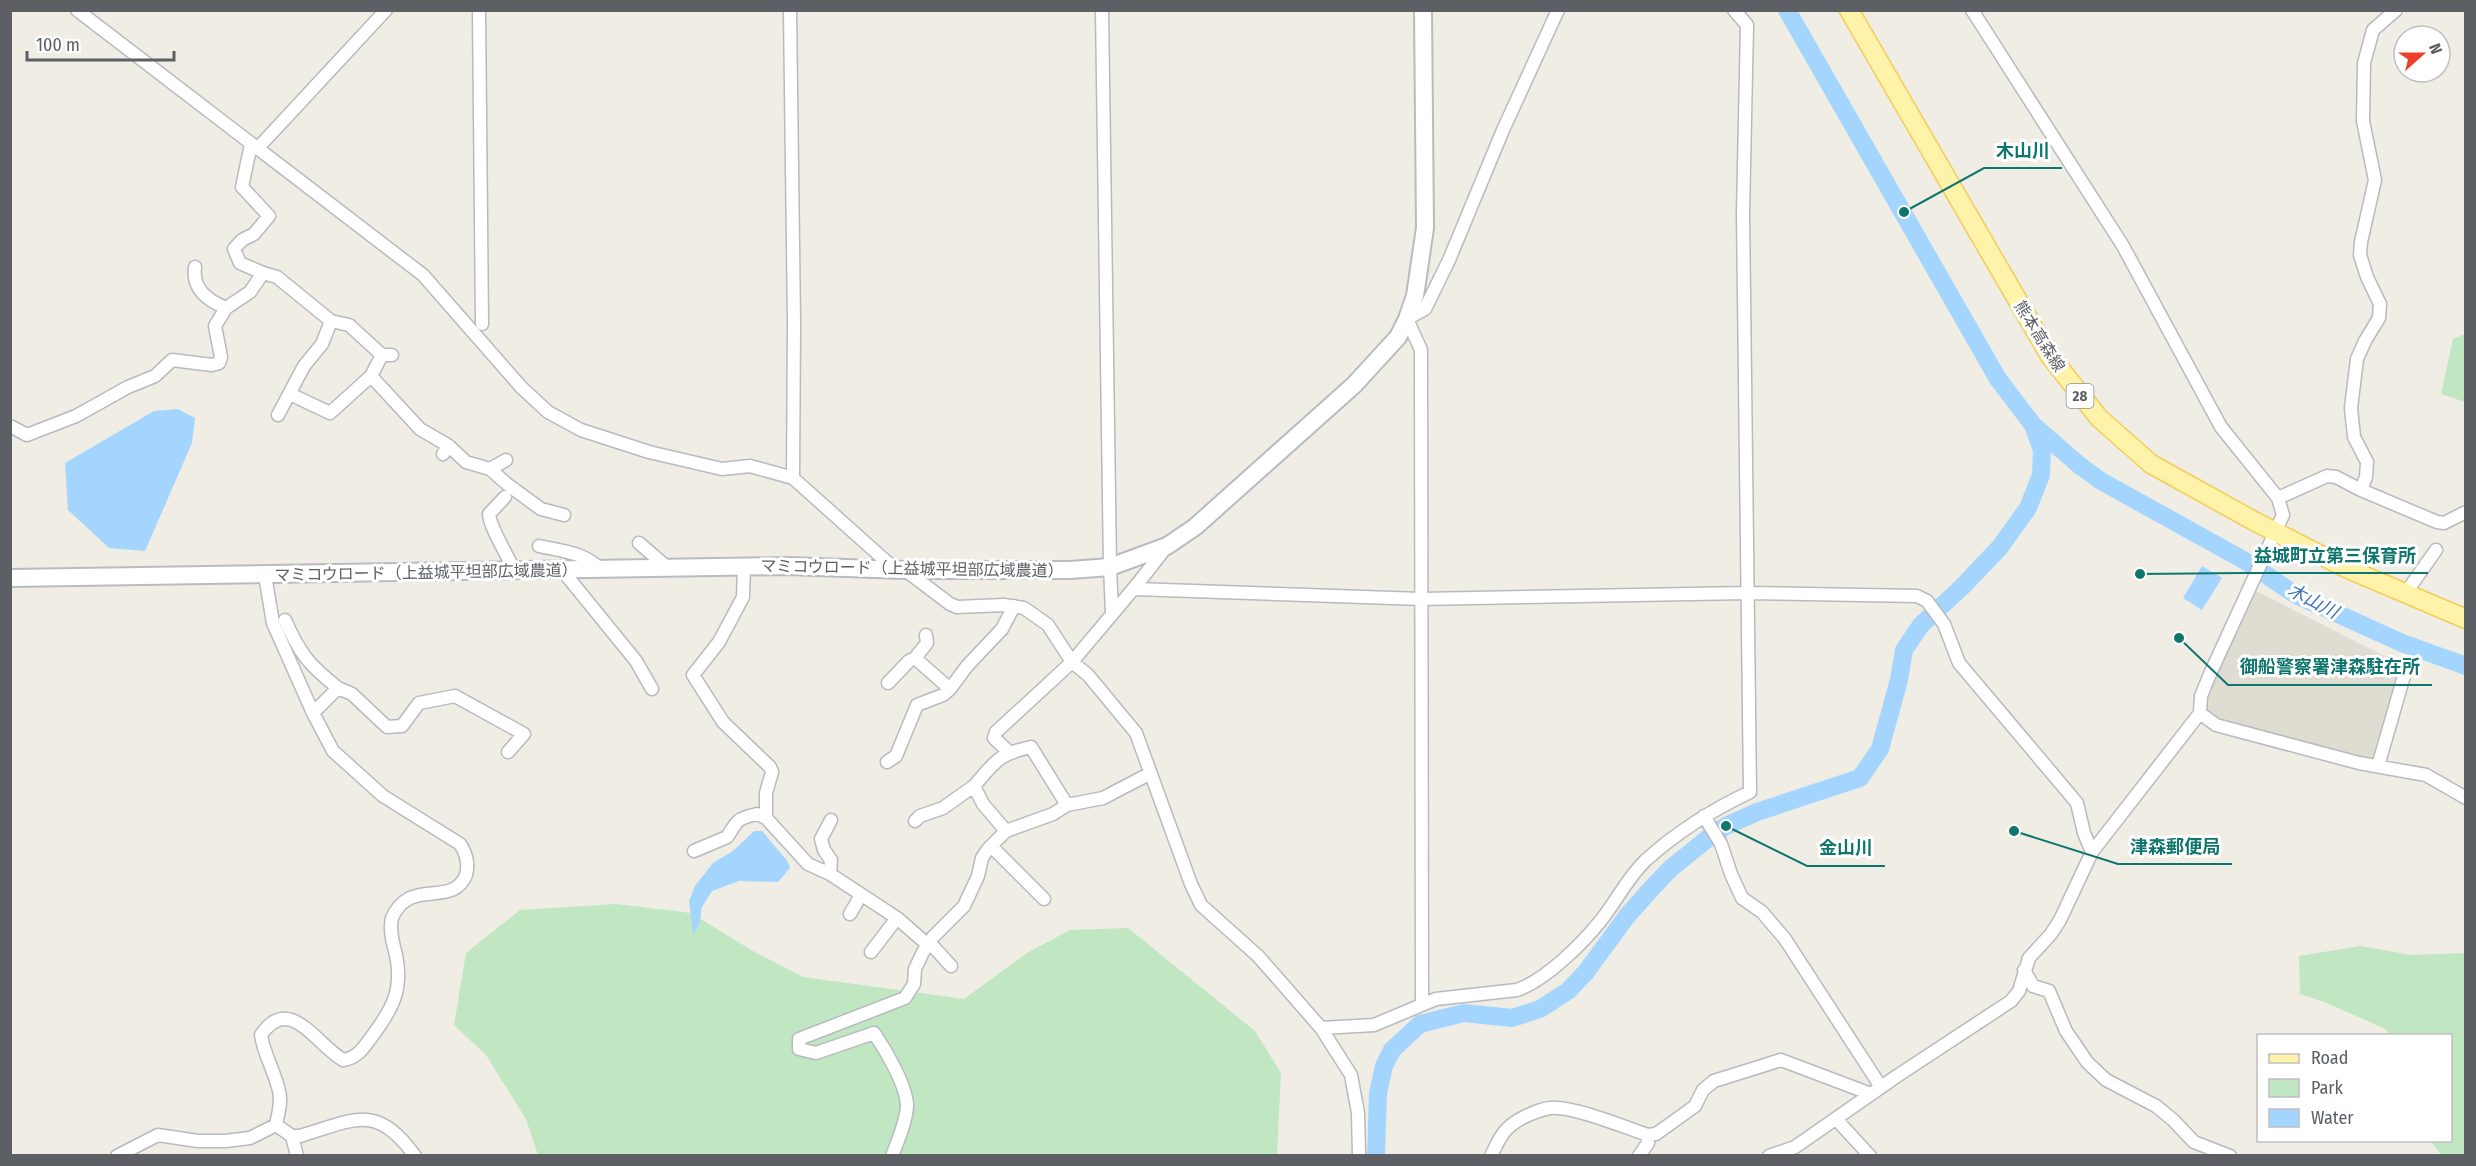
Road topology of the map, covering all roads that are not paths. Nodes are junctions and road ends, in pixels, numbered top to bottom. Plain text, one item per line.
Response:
1 (386, 10) edge
2 (480, 10) edge
3 (790, 10) edge
4 (1102, 10) edge
5 (1423, 10) edge
6 (1558, 10) edge
7 (1734, 10) edge
8 (1849, 10) edge
9 (1972, 10) edge
10 (2396, 10) edge
11 (83, 12) edge
12 (254, 146) junction
13 (195, 267) dead end
14 (262, 273) junction
15 (226, 308) junction
16 (1407, 319) junction
17 (331, 321) junction
18 (482, 324) dead end
19 (371, 376) junction
20 (290, 394) junction
21 (278, 415) dead end
22 (10, 426) edge
23 (506, 460) dead end
24 (490, 469) junction
25 (793, 478) junction
26 (2361, 490) junction
27 (505, 496) dead end
28 (2278, 498) junction
29 (2466, 512) edge
30 (564, 515) dead end
31 (2272, 535) junction
32 (639, 543) dead end
33 (539, 546) dead end
34 (1167, 546) junction
35 (2436, 550) dead end
36 (744, 567) junction
37 (1110, 567) junction
38 (668, 568) junction
39 (600, 569) junction
40 (514, 570) junction
41 (562, 570) junction
42 (905, 570) junction
43 (265, 575) junction
44 (10, 578) edge
45 (1135, 589) junction
46 (1748, 593) junction
47 (2404, 594) junction
48 (1421, 599) junction
49 (1014, 606) junction
50 (1112, 612) junction
51 (2466, 619) edge
52 (285, 620) dead end
53 (926, 635) dead end
54 (915, 658) junction
55 (1072, 662) junction
56 (2406, 669) dead end
57 (888, 683) dead end
58 (339, 688) junction
59 (652, 689) dead end
60 (950, 689) junction
61 (313, 713) junction
62 (2200, 713) junction
63 (508, 752) dead end
64 (1010, 752) junction
65 (887, 762) dead end
66 (2378, 766) junction
67 (1149, 774) junction
68 (974, 786) junction
69 (2466, 798) edge
70 (1067, 805) junction
71 (766, 818) junction
72 (1706, 819) junction
73 (831, 820) dead end
74 (915, 821) dead end
75 (1006, 831) junction
76 (992, 846) junction
77 (694, 851) dead end
78 (2092, 852) junction
79 (830, 874) junction
80 (861, 895) junction
81 (1044, 899) dead end
82 (850, 914) dead end
83 (897, 918) junction
84 (928, 944) junction
85 (871, 952) dead end
86 (951, 966) dead end
87 (2024, 970) junction
88 (1422, 1005) junction
89 (1321, 1028) junction
90 (1876, 1090) junction
91 (1836, 1119) junction
92 (276, 1125) junction
93 (292, 1136) junction
94 (1648, 1136) junction
95 (409, 1154) edge
96 (117, 1155) edge
97 (297, 1155) edge
98 (892, 1155) edge
99 (1359, 1155) edge
100 (1491, 1155) edge
101 (1639, 1155) edge
102 (1769, 1155) edge
103 (1870, 1155) edge
104 (2230, 1155) edge

1 - 12 street
2 - 18 street
3 - 25 street
4 - 37 street
5 - 16 street, マミコウロード（上益城平坦部広域農道）
6 - 16 street
7 - 46 street
8 - 31 main road, 熊本高森線 / 28
9 - 28 street
10 - 26 street
11 - 12 street
12 - 14 street
12 - 25 street
13 - 15 street
14 - 15 street
14 - 17 street
15 - 22 street
16 - 34 street, マミコウロード（上益城平坦部広域農道）
16 - 48 street
17 - 19 street
17 - 20 street
19 - 20 street
19 - 24 street
20 - 21 street
23 - 24 street
24 - 30 street
25 - 42 street
26 - 28 street
26 - 29 street
27 - 40 street
28 - 31 street
31 - 47 main road, 熊本高森線 / 28
31 - 62 street
32 - 38 street
33 - 39 street
34 - 37 street, マミコウロード（上益城平坦部広域農道）
34 - 45 street
35 - 47 street
36 - 38 street, マミコウロード（上益城平坦部広域農道）
36 - 42 street, マミコウロード（上益城平坦部広域農道）
36 - 71 street
37 - 42 street, マミコウロード（上益城平坦部広域農道）
37 - 50 street
38 - 39 street, マミコウロード（上益城平坦部広域農道）
39 - 41 street, マミコウロード（上益城平坦部広域農道）
40 - 41 street, マミコウロード（上益城平坦部広域農道）
40 - 43 street, マミコウロード（上益城平坦部広域農道）
41 - 59 street
42 - 49 street
43 - 44 street, マミコウロード（上益城平坦部広域農道）
43 - 61 street
45 - 48 street
45 - 50 street
46 - 48 street
46 - 72 street
46 - 78 street
47 - 51 main road, 熊本高森線 / 28
48 - 88 street
49 - 55 street
49 - 60 street
50 - 55 street
52 - 58 street
53 - 54 street
54 - 57 street
54 - 60 street
55 - 64 street
55 - 67 street
56 - 66 street
58 - 61 street
58 - 63 street
60 - 65 street
61 - 92 street
62 - 66 street
62 - 78 street
64 - 68 street
64 - 70 street
66 - 69 street
67 - 70 street
67 - 89 street
68 - 74 street
68 - 75 street
70 - 75 street
71 - 77 street
71 - 79 street
72 - 88 street
72 - 90 street
73 - 79 street
75 - 76 street
76 - 81 street
76 - 84 street
78 - 87 street
79 - 80 street
80 - 82 street
80 - 83 street
83 - 84 street
83 - 85 street
84 - 86 street
84 - 98 street
87 - 90 street
87 - 104 street
88 - 89 street
89 - 99 street
90 - 91 street
90 - 94 street
91 - 102 street
91 - 103 street
92 - 93 street
92 - 96 street
93 - 95 street
93 - 97 street
94 - 100 street
94 - 101 street

